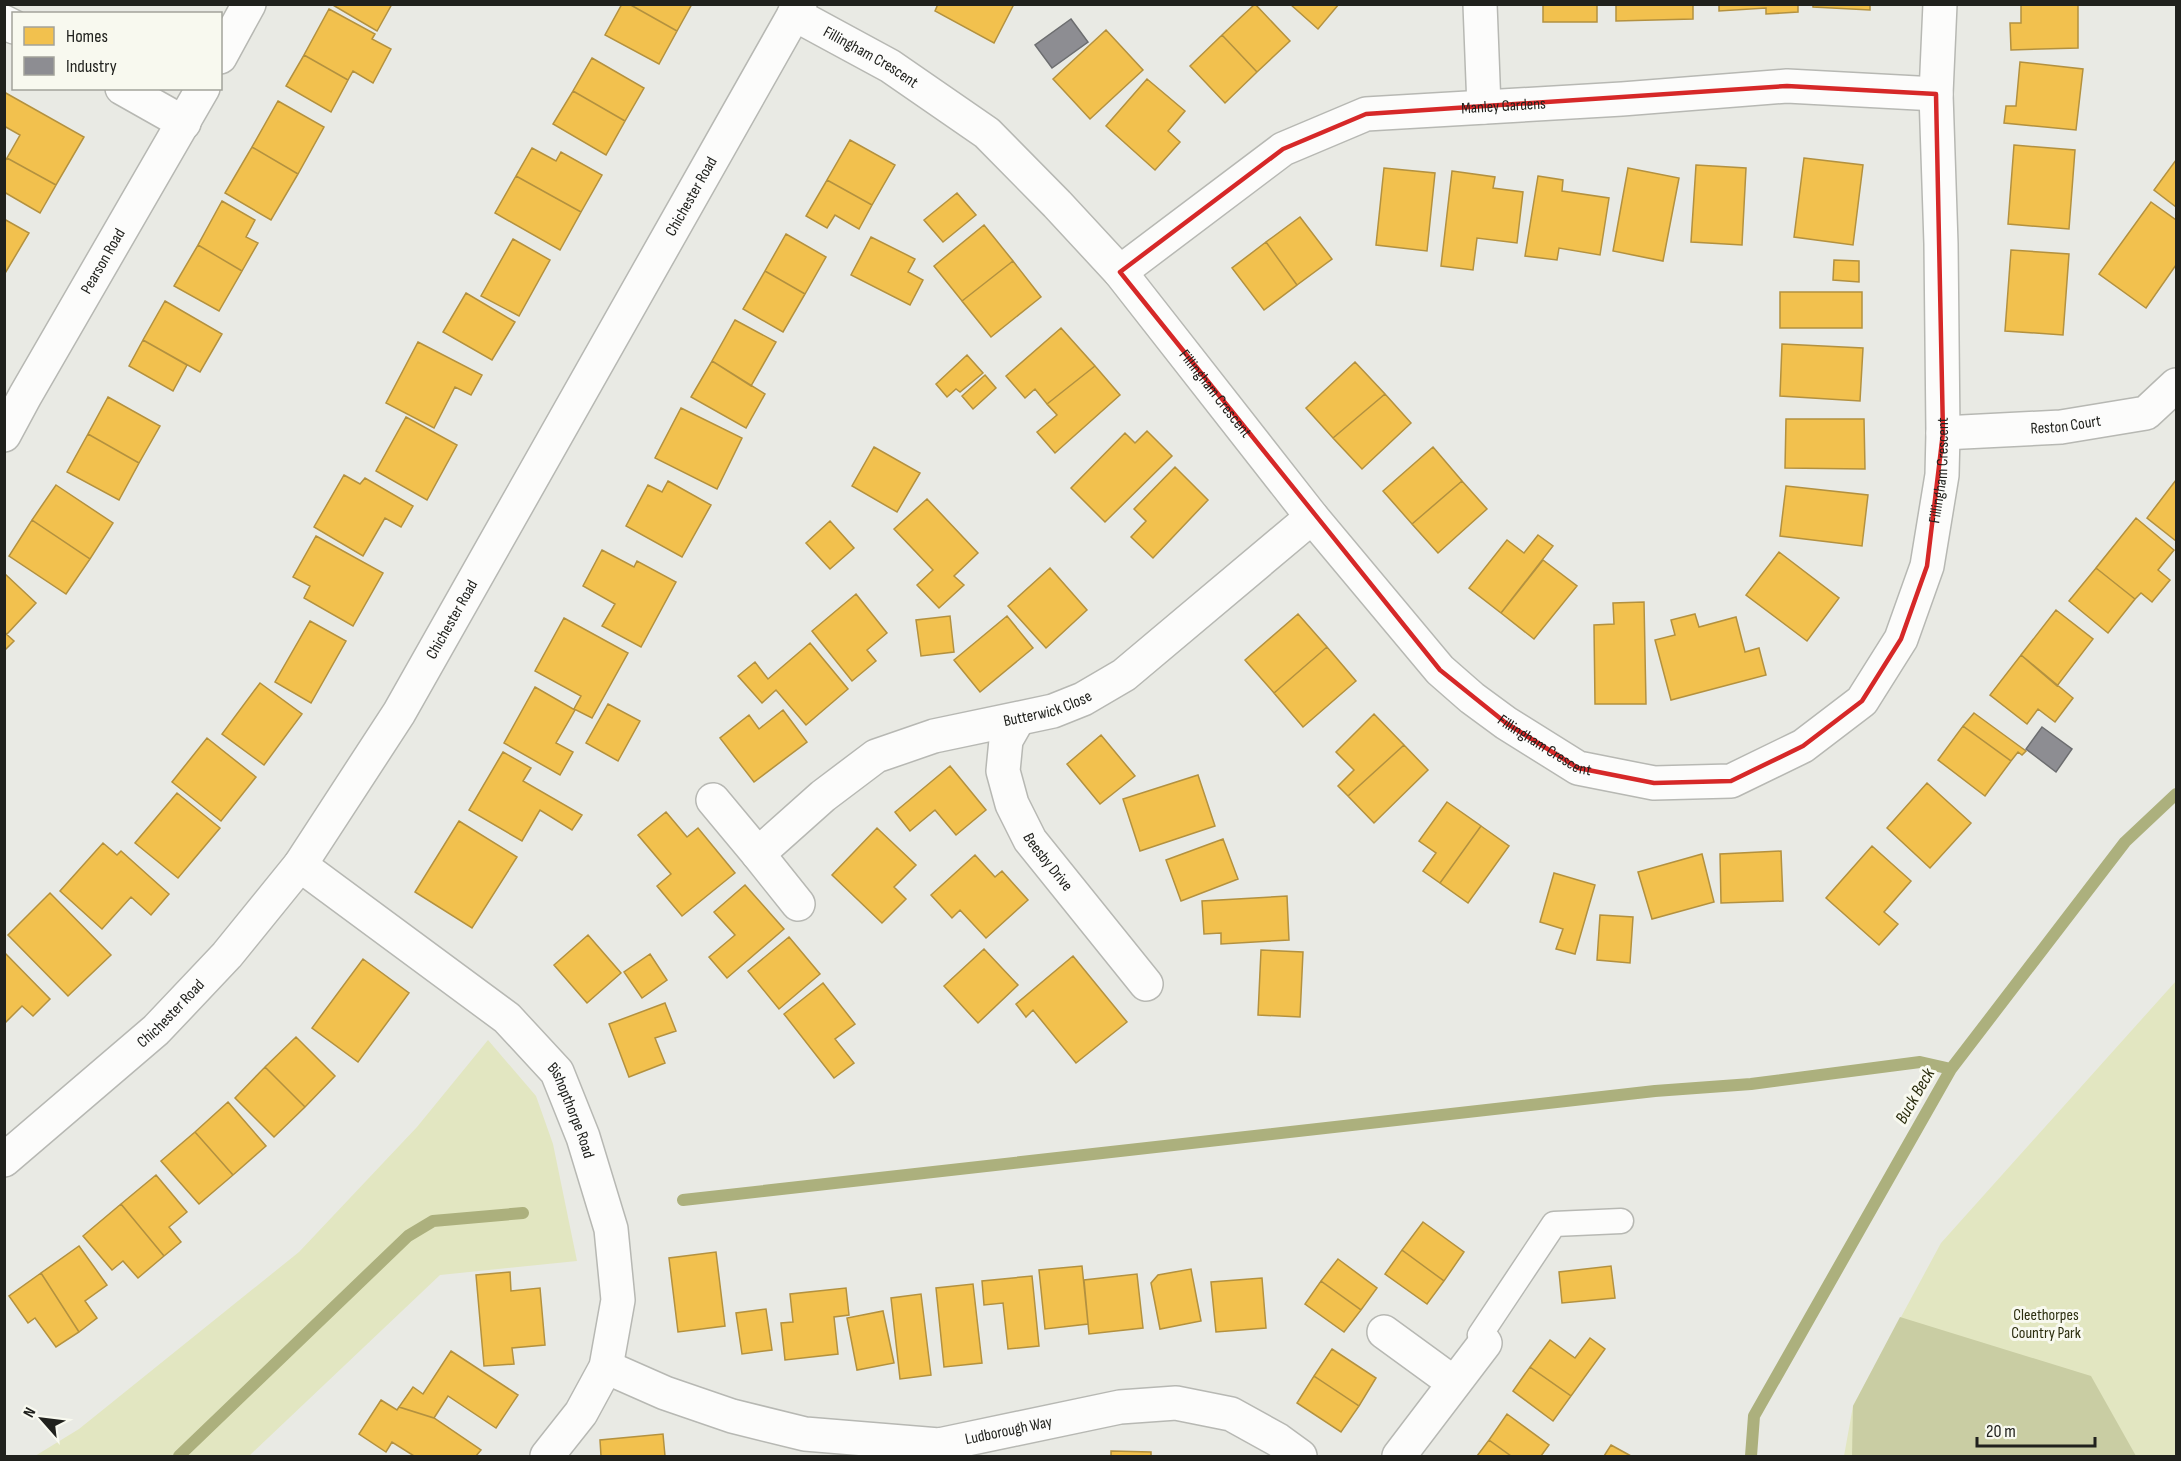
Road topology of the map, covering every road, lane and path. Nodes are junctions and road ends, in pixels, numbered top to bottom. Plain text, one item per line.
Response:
1 (249, 4) edge
2 (1480, 4) edge
3 (1940, 4) edge
4 (797, 9) edge
5 (222, 53) edge
6 (126, 90) edge
7 (202, 90) edge
8 (1936, 94) junction
9 (1484, 107) junction
10 (184, 123) junction
11 (1120, 272) junction
12 (2176, 385) edge
13 (1943, 434) junction
14 (4, 435) edge
15 (1312, 517) junction
16 (1018, 719) junction
17 (713, 800) dead end
18 (758, 854) junction
19 (300, 865) junction
20 (798, 904) dead end
21 (1146, 984) dead end
22 (4, 1160) edge
23 (1621, 1221) dead end
24 (1384, 1332) dead end
25 (1485, 1343) joint
26 (606, 1367) junction
27 (1454, 1383) junction
28 (939, 1451) edge
29 (547, 1456) edge
30 (1300, 1456) edge
31 (1399, 1456) edge

1 - 5 street
2 - 9 street
3 - 8 street, Fillingham Crescent
4 - 11 street, Fillingham Crescent
4 - 19 street, Chichester Road
6 - 10 street
7 - 10 street, Pearson Road
8 - 9 street, Manley Gardens
8 - 13 street, Fillingham Crescent
9 - 11 street, Manley Gardens
10 - 14 street, Pearson Road
11 - 15 street, Fillingham Crescent
12 - 13 street, Reston Court
13 - 15 street, Fillingham Crescent
15 - 16 street, Butterwick Close
16 - 18 street, Butterwick Close
16 - 21 street, Beesby Drive
17 - 18 street
18 - 20 street
19 - 22 street, Chichester Road
19 - 26 street, Bishopthorpe Road
23 - 25 lane
24 - 27 street
25 - 27 street
26 - 28 street, Ludborough Way
26 - 29 street, Bishopthorpe Road
27 - 31 street
28 - 30 street, Ludborough Way

